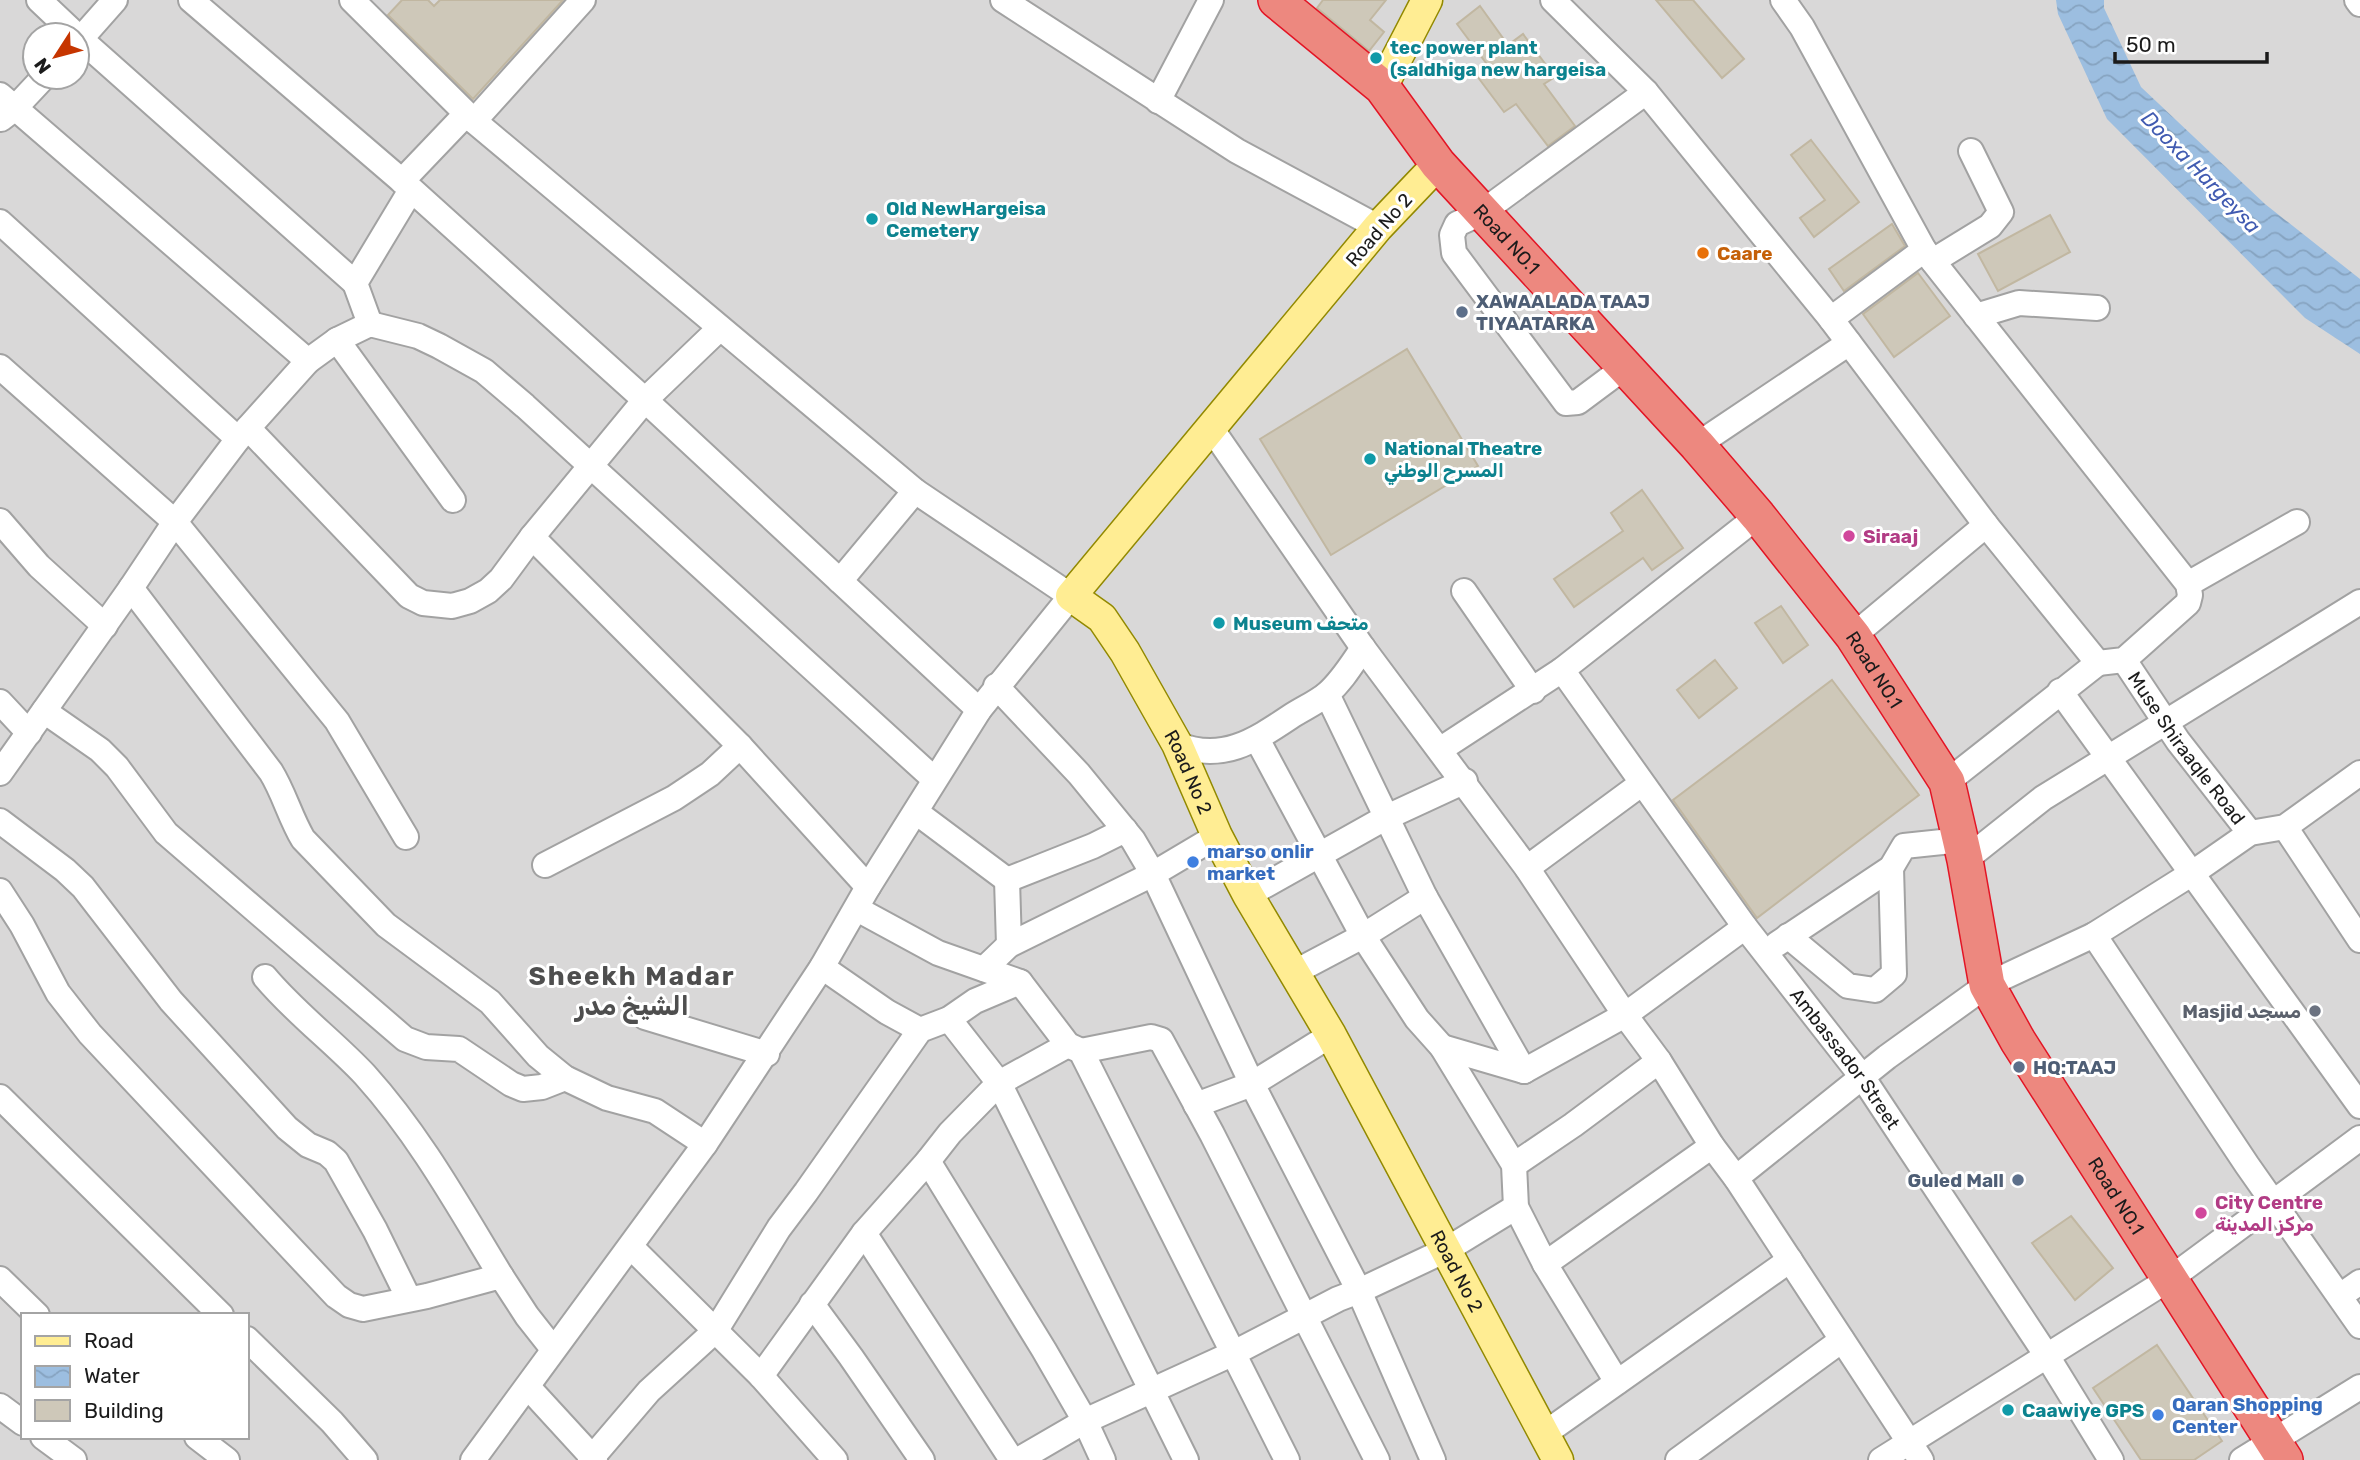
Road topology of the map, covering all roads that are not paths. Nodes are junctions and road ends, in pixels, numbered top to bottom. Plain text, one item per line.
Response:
1 (39, 0) edge
2 (115, 0) edge
3 (191, 0) edge
4 (352, 0) edge
5 (583, 0) edge
6 (1003, 0) edge
7 (1211, 0) edge
8 (1277, 0) edge
9 (1427, 0) edge
10 (1553, 0) edge
11 (1783, 0) edge
12 (61, 21) edge
13 (91, 25) edge
14 (91, 49) edge
15 (1382, 87) junction
16 (26, 91) edge
17 (1646, 92) junction
18 (1158, 101) junction
19 (5, 108) edge
20 (470, 117) junction
21 (1971, 151) dead end
22 (1438, 164) junction
23 (407, 185) junction
24 (1482, 213) junction
25 (0, 222) edge
26 (1378, 227) junction
27 (1928, 256) junction
28 (355, 283) junction
29 (2097, 308) dead end
30 (1976, 316) junction
31 (1831, 319) junction
32 (370, 324) junction
33 (719, 329) junction
34 (337, 340) junction
35 (1849, 343) junction
36 (308, 361) junction
37 (0, 367) edge
38 (1625, 367) junction
39 (645, 400) junction
40 (1212, 428) junction
41 (243, 433) junction
42 (1697, 445) junction
43 (590, 467) junction
44 (915, 491) junction
45 (453, 500) dead end
46 (1758, 516) junction
47 (0, 521) edge
48 (175, 522) junction
49 (2297, 522) dead end
50 (1986, 525) junction
51 (532, 537) junction
52 (840, 581) junction
53 (2188, 584) junction
54 (131, 588) junction
55 (1464, 591) dead end
56 (1071, 596) junction
57 (2360, 602) edge
58 (104, 626) junction
59 (1853, 636) junction
60 (1363, 648) junction
61 (2124, 660) junction
62 (2098, 663) junction
63 (1562, 670) junction
64 (996, 686) junction
65 (1533, 691) junction
66 (2060, 691) junction
67 (1326, 694) junction
68 (0, 702) edge
69 (979, 710) junction
70 (44, 711) junction
71 (2167, 722) junction
72 (29, 733) junction
73 (1257, 739) junction
74 (1177, 744) junction
75 (740, 746) junction
76 (1441, 750) junction
77 (2106, 758) junction
78 (0, 773) edge
79 (2360, 773) edge
80 (934, 779) junction
81 (1465, 781) junction
82 (1947, 782) junction
83 (1642, 783) junction
84 (916, 811) junction
85 (1385, 818) junction
86 (0, 821) edge
87 (2285, 827) junction
88 (1125, 830) junction
89 (2250, 833) junction
90 (1217, 836) junction
91 (406, 837) dead end
92 (1963, 850) junction
93 (1318, 855) junction
94 (545, 865) dead end
95 (1527, 867) junction
96 (1891, 868) junction
97 (1153, 874) junction
98 (2191, 874) junction
99 (1007, 880) junction
100 (0, 891) edge
101 (1248, 895) junction
102 (1425, 897) junction
103 (862, 898) junction
104 (1745, 927) junction
105 (2094, 935) junction
106 (1363, 936) junction
107 (1788, 936) junction
108 (2360, 940) edge
109 (1009, 945) junction
110 (1765, 952) junction
111 (822, 967) junction
112 (984, 970) junction
113 (1295, 972) junction
114 (265, 977) dead end
115 (1020, 982) junction
116 (1987, 985) junction
117 (1625, 1015) junction
118 (645, 1017) dead end
119 (949, 1019) junction
120 (920, 1030) junction
121 (1331, 1035) junction
122 (1443, 1047) junction
123 (1074, 1048) junction
124 (767, 1054) junction
125 (1659, 1061) junction
126 (1524, 1071) junction
127 (565, 1078) junction
128 (1863, 1078) junction
129 (999, 1083) junction
130 (1252, 1084) junction
131 (0, 1097) edge
132 (1196, 1105) junction
133 (2360, 1106) edge
134 (2360, 1138) edge
135 (705, 1144) junction
136 (1712, 1146) junction
137 (928, 1161) junction
138 (1514, 1165) junction
139 (1737, 1178) junction
140 (2274, 1204) junction
141 (1516, 1207) junction
142 (864, 1233) junction
143 (631, 1247) junction
144 (1446, 1250) junction
145 (1790, 1260) junction
146 (1545, 1264) junction
147 (501, 1276) junction
148 (2171, 1278) junction
149 (2360, 1282) edge
150 (2, 1284) edge
151 (1359, 1291) junction
152 (2340, 1296) junction
153 (409, 1299) junction
154 (812, 1304) junction
155 (35, 1313) edge
156 (219, 1313) edge
157 (1303, 1317) junction
158 (2360, 1326) edge
159 (716, 1330) junction
160 (248, 1340) edge
161 (1842, 1340) junction
162 (553, 1349) junction
163 (1234, 1353) junction
164 (2047, 1356) junction
165 (761, 1377) junction
166 (1617, 1382) junction
167 (528, 1387) junction
168 (2360, 1387) edge
169 (1150, 1390) junction
170 (0, 1406) edge
171 (1085, 1421) junction
172 (21, 1422) edge
173 (46, 1439) edge
174 (200, 1439) edge
175 (1915, 1451) edge
176 (2279, 1451) edge
177 (1549, 1452) edge
178 (593, 1459) edge
179 (74, 1460) edge
180 (227, 1460) edge
181 (365, 1460) edge
182 (474, 1460) edge
183 (835, 1460) edge
184 (922, 1460) edge
185 (1012, 1460) edge
186 (1018, 1460) edge
187 (1103, 1460) edge
188 (1186, 1460) edge
189 (1287, 1460) edge
190 (1377, 1460) edge
191 (1433, 1460) edge
192 (1678, 1460) edge
193 (1881, 1460) edge
194 (2110, 1460) edge
195 (2242, 1460) edge

1 - 12 street
2 - 13 street
3 - 23 street
4 - 20 street
5 - 20 street
6 - 18 street
7 - 18 street
8 - 15 highway, Road NO.1
9 - 15 main road
10 - 17 street
11 - 27 street
14 - 28 street
15 - 22 highway, Road NO.1
16 - 19 street
17 - 24 street
17 - 31 street
18 - 26 street
19 - 36 street
20 - 23 street
20 - 33 street
21 - 27 street
22 - 24 highway, Road NO.1
22 - 26 main road, Road No 2
23 - 28 street
23 - 39 street
24 - 38 highway, Road NO.1
24 - 38 street
25 - 41 street
26 - 40 main road, Road No 2
27 - 30 street
27 - 31 street
28 - 32 street
29 - 30 street
30 - 53 street
31 - 35 street
32 - 34 street
32 - 43 street
33 - 39 street
33 - 44 street
34 - 36 street
34 - 45 street
35 - 42 street
35 - 50 street
36 - 41 street
37 - 48 street
38 - 42 highway, Road NO.1
39 - 43 street
39 - 52 street
40 - 56 main road, Road No 2
40 - 60 street
41 - 48 street
41 - 51 street
42 - 46 highway, Road NO.1
43 - 51 street
43 - 80 street
44 - 52 street
44 - 56 street
46 - 59 highway, Road NO.1
46 - 63 street
47 - 58 street
48 - 54 street
48 - 91 street
49 - 53 street
50 - 59 street
50 - 62 street
51 - 75 street
52 - 69 street
53 - 61 street
54 - 58 street
54 - 127 street
55 - 65 street
56 - 64 street
56 - 74 main road, Road No 2
57 - 71 street
58 - 70 street
59 - 82 highway, Road NO.1
60 - 67 street
60 - 76 street
61 - 62 street
61 - 71 street, Muse Shiraaqle Road
62 - 66 street
63 - 65 street
63 - 83 street, Ambassador Street
64 - 69 street
64 - 88 street
65 - 76 street
66 - 77 street
66 - 82 street
67 - 73 street
67 - 85 street
68 - 72 street
69 - 80 street
70 - 72 street
70 - 127 street
71 - 77 street
71 - 89 street, Muse Shiraaqle Road
72 - 78 street
73 - 74 street
73 - 93 street
74 - 90 main road, Road No 2
75 - 94 street
75 - 103 street
76 - 81 street
77 - 92 street
77 - 98 street
79 - 87 street
80 - 84 street
81 - 85 street
81 - 95 street
82 - 92 highway, Road NO.1
83 - 95 street
83 - 104 street, Ambassador Street
84 - 99 street
84 - 103 street
85 - 93 street
85 - 102 street
86 - 153 street
87 - 89 street, Muse Shiraaqle Road
87 - 108 street
88 - 97 street
88 - 99 street
89 - 98 street
90 - 97 street
90 - 101 main road, Road No 2
92 - 96 street
92 - 116 highway, Road NO.1
93 - 101 street
93 - 106 street
95 - 117 street
96 - 107 street
96 - 107 street
97 - 109 street
97 - 130 street
98 - 105 street
98 - 133 street
99 - 109 street
100 - 153 street
101 - 113 main road, Road No 2
102 - 106 street
102 - 126 street
103 - 111 street
103 - 112 street
104 - 110 street, Ambassador Street
104 - 117 street
105 - 116 street
105 - 140 street
106 - 113 street
106 - 122 street
107 - 110 street
109 - 112 street
110 - 128 street, Ambassador Street
111 - 120 street
111 - 124 street
112 - 115 street
113 - 121 main road, Road No 2
114 - 147 street
115 - 119 street
115 - 123 street
116 - 128 street
116 - 148 highway, Road NO.1
117 - 125 street
117 - 126 street
118 - 124 street
119 - 120 street
119 - 129 street
120 - 159 street
121 - 130 street
121 - 144 main road, Road No 2
122 - 126 street
122 - 138 street
123 - 129 street
123 - 132 street
123 - 163 street
124 - 135 street
125 - 136 street
125 - 138 street
127 - 135 street
128 - 139 street
128 - 164 street, Ambassador Street
129 - 137 street
129 - 169 street
130 - 132 street
130 - 151 street
131 - 156 street
132 - 157 street
134 - 140 street
135 - 143 street
136 - 139 street
136 - 146 street
137 - 142 street
137 - 171 street
138 - 141 street
139 - 145 street
140 - 148 street
140 - 152 street
141 - 144 street
141 - 146 street
142 - 154 street
142 - 185 street
143 - 159 street
143 - 162 street
144 - 151 street
144 - 177 main road, Road No 2
145 - 161 street
145 - 166 street
146 - 166 street
147 - 153 street
147 - 162 street
148 - 164 street
148 - 176 highway, Road NO.1
149 - 152 street
150 - 155 street
151 - 157 street
151 - 191 street
152 - 158 street
154 - 165 street
154 - 184 street
157 - 163 street
157 - 190 street
159 - 165 street
159 - 178 street
160 - 181 street
161 - 175 street
161 - 192 street
162 - 167 street
163 - 169 street
163 - 189 street
164 - 175 street
164 - 194 street, Ambassador Street
165 - 183 street
166 - 177 street
167 - 178 street
167 - 182 street
168 - 176 street
169 - 171 street
169 - 188 street
170 - 172 street
171 - 186 street
171 - 187 street
173 - 179 street
174 - 180 street
175 - 193 street
176 - 195 street

